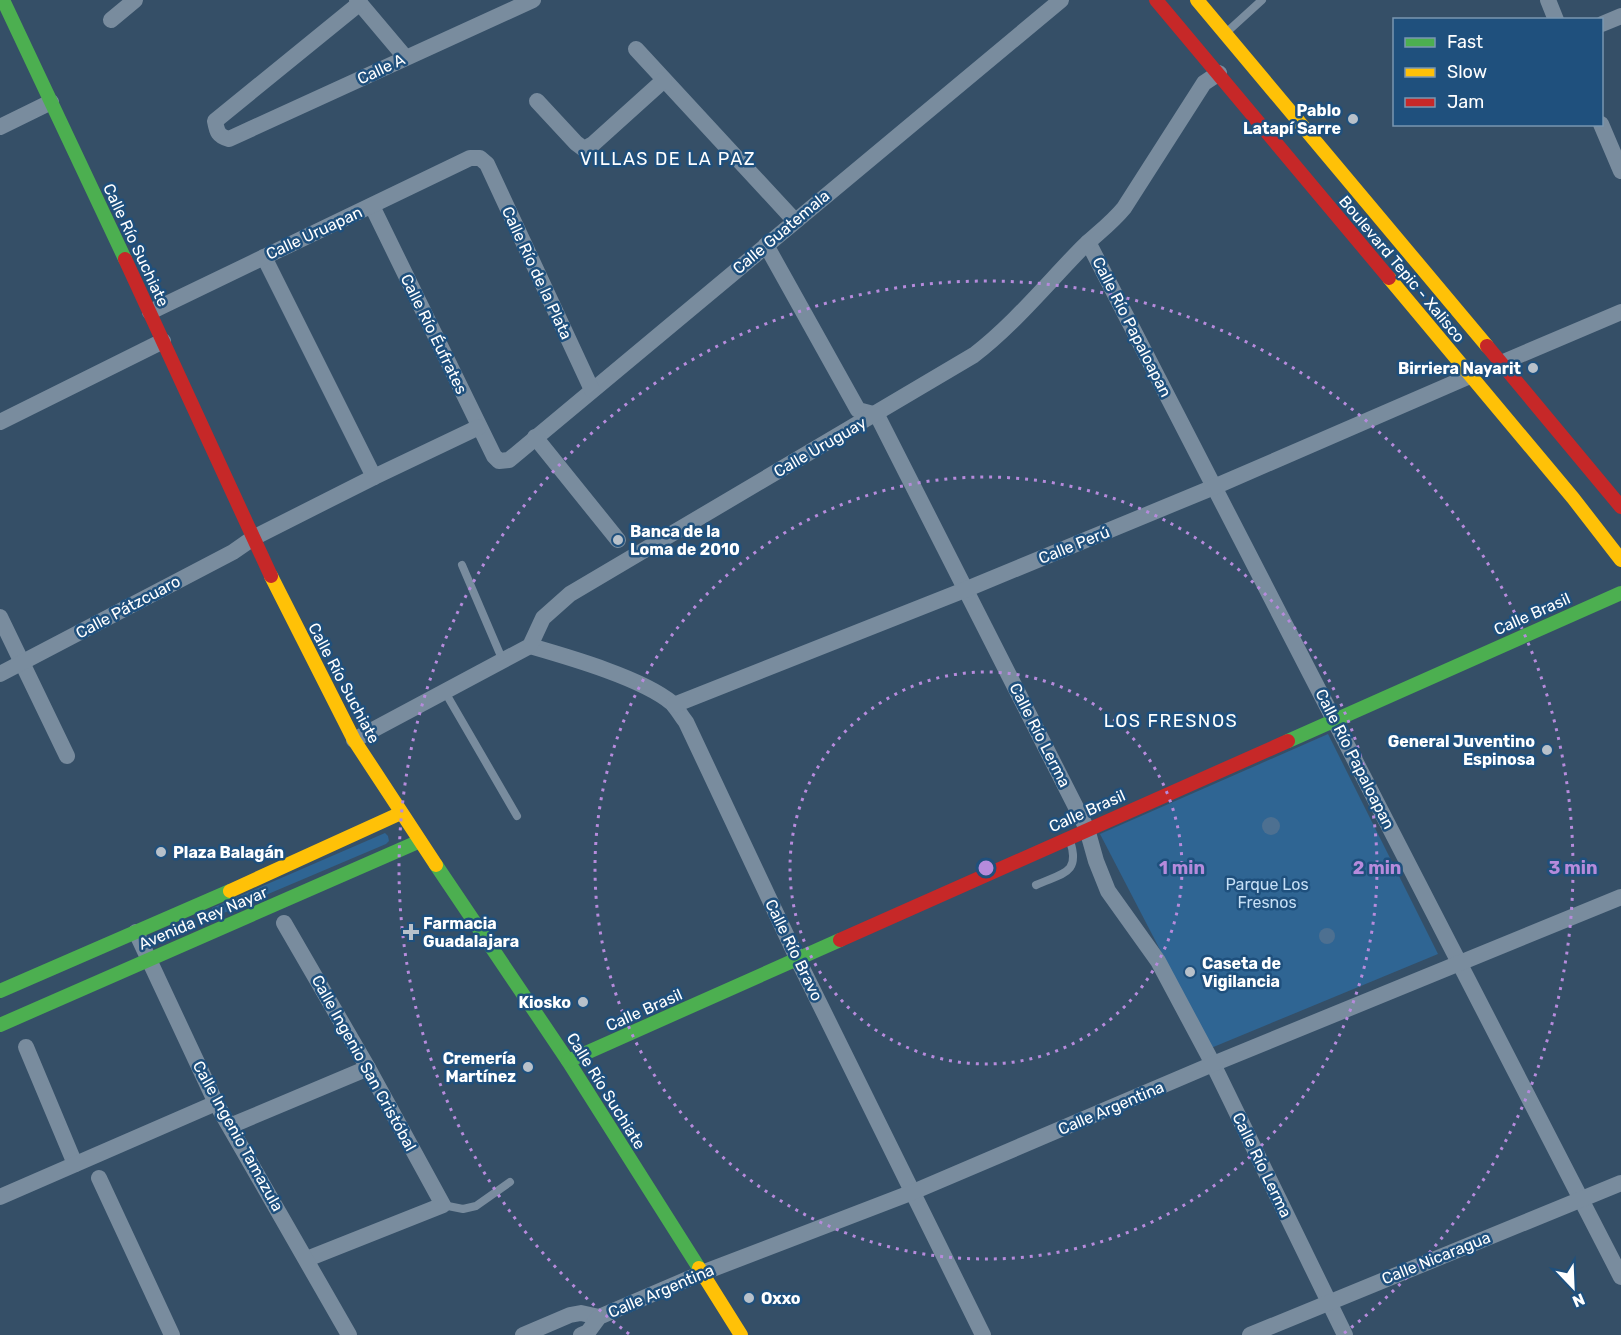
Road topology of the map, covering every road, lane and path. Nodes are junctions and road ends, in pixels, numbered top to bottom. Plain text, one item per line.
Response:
1 (3, 0) edge
2 (135, 0) edge
3 (533, 0) edge
4 (1061, 0) edge
5 (1156, 0) edge
6 (1197, 0) edge
7 (1262, 0) edge
8 (1548, 0) edge
9 (359, 2) edge
10 (1621, 16) edge
11 (1555, 18) edge
12 (111, 21) dead end
13 (1603, 24) edge
14 (1225, 33) junction
15 (636, 49) dead end
16 (405, 57) junction
17 (1219, 73) junction
18 (664, 80) junction
19 (1245, 84) dead end
20 (537, 101) dead end
21 (51, 102) junction
22 (1284, 126) dead end
23 (1602, 126) edge
24 (0, 127) edge
25 (480, 158) joint
26 (1621, 171) edge
27 (1343, 175) junction
28 (372, 206) junction
29 (795, 221) junction
30 (1088, 242) junction
31 (766, 245) junction
32 (264, 257) junction
33 (1392, 282) junction
34 (150, 312) junction
35 (1621, 312) edge
36 (163, 341) junction
37 (1501, 363) junction
38 (1470, 376) junction
39 (592, 390) junction
40 (1506, 395) dead end
41 (877, 414) junction
42 (0, 422) edge
43 (479, 427) junction
44 (535, 437) junction
45 (499, 461) joint
46 (374, 477) junction
47 (1614, 486) edge
48 (1214, 487) junction
49 (1573, 498) junction
50 (1598, 506) dead end
51 (1621, 507) edge
52 (253, 538) junction
53 (618, 540) dead end
54 (1621, 560) edge
55 (462, 565) dead end
56 (967, 589) junction
57 (1621, 593) edge
58 (0, 617) edge
59 (530, 646) junction
60 (503, 661) junction
61 (23, 662) junction
62 (0, 674) edge
63 (445, 692) junction
64 (674, 705) junction
65 (1334, 719) junction
66 (354, 740) junction
67 (67, 756) dead end
68 (401, 813) junction
69 (517, 816) dead end
70 (1087, 829) junction
71 (1069, 838) junction
72 (420, 841) junction
73 (1036, 885) dead end
74 (1621, 897) edge
75 (208, 917) junction
76 (284, 922) dead end
77 (136, 932) junction
78 (149, 959) junction
79 (798, 960) junction
80 (1458, 963) junction
81 (0, 991) edge
82 (0, 1025) edge
83 (26, 1047) dead end
84 (568, 1061) junction
85 (1213, 1064) junction
86 (368, 1068) junction
87 (216, 1103) junction
88 (230, 1126) junction
89 (75, 1164) junction
90 (99, 1178) dead end
91 (510, 1182) dead end
92 (1621, 1183) edge
93 (913, 1192) junction
94 (0, 1197) edge
95 (1582, 1199) junction
96 (443, 1205) junction
97 (307, 1259) junction
98 (702, 1273) junction
99 (1621, 1277) edge
100 (1328, 1302) junction
101 (599, 1317) junction
102 (172, 1335) edge
103 (349, 1335) edge
104 (523, 1335) edge
105 (581, 1335) edge
106 (741, 1335) edge
107 (983, 1335) edge
108 (1250, 1335) edge
109 (1345, 1335) edge

1 - 21 main road, Calle Río Suchiate
2 - 12 street
3 - 16 street, Calle A
4 - 29 street, Calle Guatemala
5 - 17 main road, Boulevard Tepic - Xalisco
6 - 14 main road, Boulevard Tepic - Xalisco
7 - 14 lane
8 - 11 street
9 - 16 street
9 - 16 street, Calle A
10 - 13 street
14 - 27 main road, Boulevard Tepic - Xalisco
15 - 18 street
17 - 19 main road
17 - 30 street, Calle Uruguay
17 - 33 main road, Boulevard Tepic - Xalisco
18 - 20 street
18 - 29 street
21 - 24 street
21 - 34 main road, Calle Río Suchiate
22 - 27 main road
23 - 26 street
25 - 28 street, Calle Uruapan
25 - 39 street, Calle Río de la Plata
27 - 37 main road, Boulevard Tepic - Xalisco
28 - 32 street, Calle Uruapan
28 - 43 street, Calle Río Éufrates
29 - 31 street, Calle Guatemala
30 - 41 street, Calle Uruguay
30 - 48 street, Calle Río Papaloapan
31 - 39 street, Calle Guatemala
31 - 41 street
32 - 34 street, Calle Uruapan
32 - 46 street
33 - 37 main road
33 - 38 main road, Boulevard Tepic - Xalisco
34 - 36 main road, Calle Río Suchiate
35 - 37 street
36 - 42 street
36 - 52 main road, Calle Río Suchiate
37 - 47 main road, Boulevard Tepic - Xalisco
38 - 40 main road
38 - 48 street, Calle Perú
38 - 49 main road, Boulevard Tepic - Xalisco
39 - 44 street, Calle Guatemala
41 - 56 street, Calle Río Lerma
41 - 59 street, Calle Uruguay
43 - 45 street, Calle Río Éufrates
43 - 46 street
44 - 45 street, Calle Guatemala
44 - 53 street
46 - 52 street
47 - 51 main road, Boulevard Tepic - Xalisco
48 - 56 street, Calle Perú
48 - 65 street, Calle Río Papaloapan
49 - 50 main road
49 - 54 main road, Boulevard Tepic - Xalisco
52 - 61 street, Calle Pátzcuaro
52 - 66 main road, Calle Río Suchiate
55 - 60 lane
56 - 64 street, Calle Perú
56 - 70 street, Calle Río Lerma
57 - 65 main road, Calle Brasil
58 - 61 street
59 - 60 street
59 - 64 street, Calle Río Bravo
60 - 63 street
61 - 62 street, Calle Pátzcuaro
61 - 67 street
63 - 66 street
63 - 69 lane
64 - 79 street, Calle Río Bravo
65 - 70 main road, Calle Brasil
65 - 80 street, Calle Río Papaloapan
66 - 68 main road, Calle Río Suchiate
68 - 72 main road, Calle Río Suchiate
68 - 75 main road, Avenida Rey Nayar
70 - 71 main road, Calle Brasil
70 - 85 street, Calle Río Lerma
71 - 73 lane
71 - 79 main road, Calle Brasil
72 - 75 main road, Avenida Rey Nayar
72 - 84 main road, Calle Río Suchiate
74 - 80 street, Calle Argentina
75 - 77 main road, Avenida Rey Nayar
75 - 78 main road, Avenida Rey Nayar
76 - 86 street, Calle Ingenio San Cristóbal
77 - 78 street, Calle Ingenio Tamazula
77 - 81 main road, Avenida Rey Nayar
78 - 82 main road, Avenida Rey Nayar
78 - 87 street, Calle Ingenio Tamazula
79 - 84 main road, Calle Brasil
79 - 93 street, Calle Río Bravo
80 - 85 street, Calle Argentina
80 - 95 street, Calle Río Papaloapan
83 - 89 street
84 - 98 main road, Calle Río Suchiate
85 - 93 street, Calle Argentina
85 - 100 street, Calle Río Lerma
86 - 88 street
86 - 96 street, Calle Ingenio San Cristóbal
87 - 88 street, Calle Ingenio Tamazula
87 - 89 street
88 - 97 street, Calle Ingenio Tamazula
89 - 94 street
90 - 102 street
91 - 96 lane
92 - 95 street, Calle Nicaragua
93 - 98 street, Calle Argentina
93 - 107 street, Calle Río Bravo
95 - 99 street, Calle Río Papaloapan
95 - 100 street, Calle Nicaragua
96 - 97 street
97 - 103 street, Calle Ingenio Tamazula
98 - 101 street, Calle Argentina
98 - 106 main road, Calle Río Suchiate
100 - 108 street, Calle Nicaragua
100 - 109 street, Calle Río Lerma
101 - 104 street
101 - 105 street

